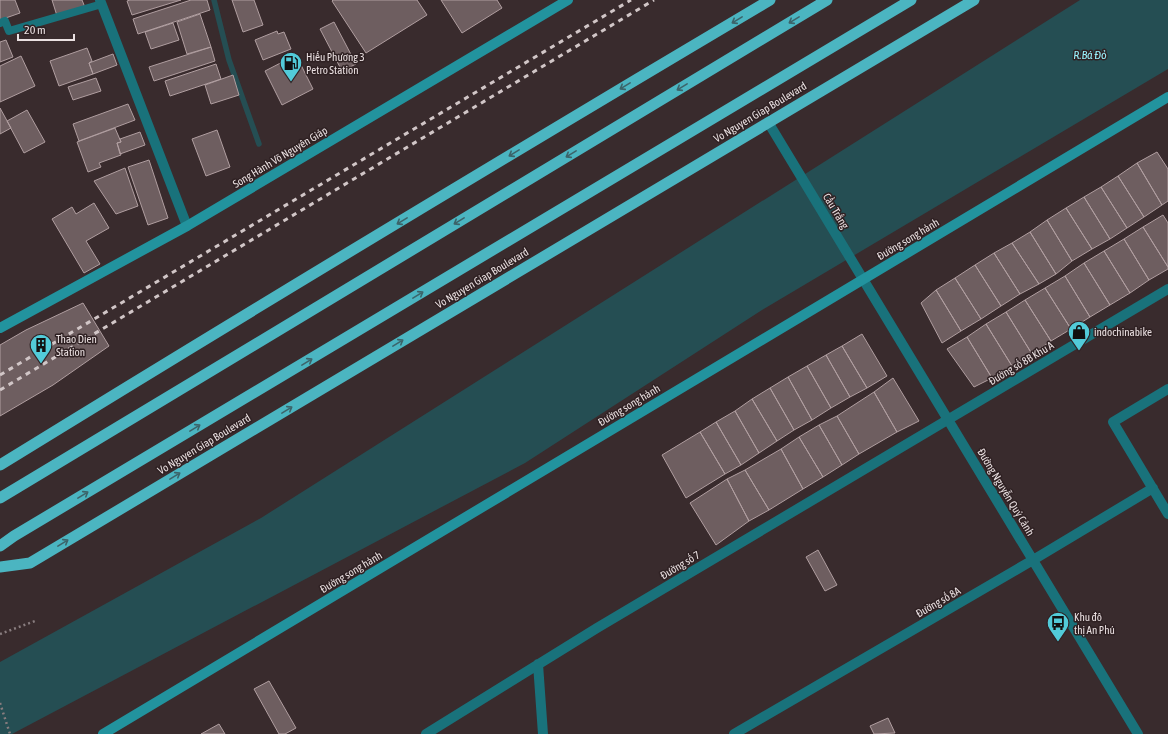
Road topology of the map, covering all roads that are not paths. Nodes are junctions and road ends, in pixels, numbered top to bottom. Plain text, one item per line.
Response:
1 (568, 0) edge
2 (770, 0) edge
3 (827, 0) edge
4 (911, 0) edge
5 (974, 0) edge
6 (101, 2) edge
7 (0, 23) edge
8 (1168, 97) edge
9 (768, 122) junction
10 (187, 226) junction
11 (853, 262) joint
12 (863, 279) junction
13 (1168, 289) edge
14 (0, 328) edge
15 (1168, 389) edge
16 (948, 420) junction
17 (0, 466) edge
18 (1153, 488) junction
19 (0, 498) edge
20 (1168, 514) edge
21 (0, 546) edge
22 (1033, 560) junction
23 (0, 568) edge
24 (538, 664) junction
25 (103, 734) edge
26 (426, 734) edge
27 (543, 734) edge
28 (734, 734) edge
29 (1138, 734) edge

1 - 10 main road, Song Hành Võ Nguyên Giáp
2 -> 17 highway
3 -> 19 highway
21 -> 4 highway, Vo Nguyen Giap Boulevard
5 - 9 highway, Vo Nguyen Giap Boulevard
6 - 7 lane
6 - 10 street
8 - 12 main road, Đường song hành
9 - 11 street, Cầu Trắng
23 -> 9 highway, Vo Nguyen Giap Boulevard
10 - 14 main road, Song Hành Võ Nguyên Giáp
11 - 12 street, Đường Nguyễn Quý Cảnh
12 - 16 street, Đường Nguyễn Quý Cảnh
12 - 25 main road, Đường song hành
13 - 16 street, Đường số 8B Khu A
15 - 18 street
16 - 22 street, Đường Nguyễn Quý Cảnh
16 - 24 street, Đường số 7
18 - 20 street
18 - 22 street, Đường số 8A
22 - 28 street, Đường số 8A
22 - 29 street, Đường Nguyễn Quý Cảnh
24 - 26 street, Đường số 7
24 - 27 street

